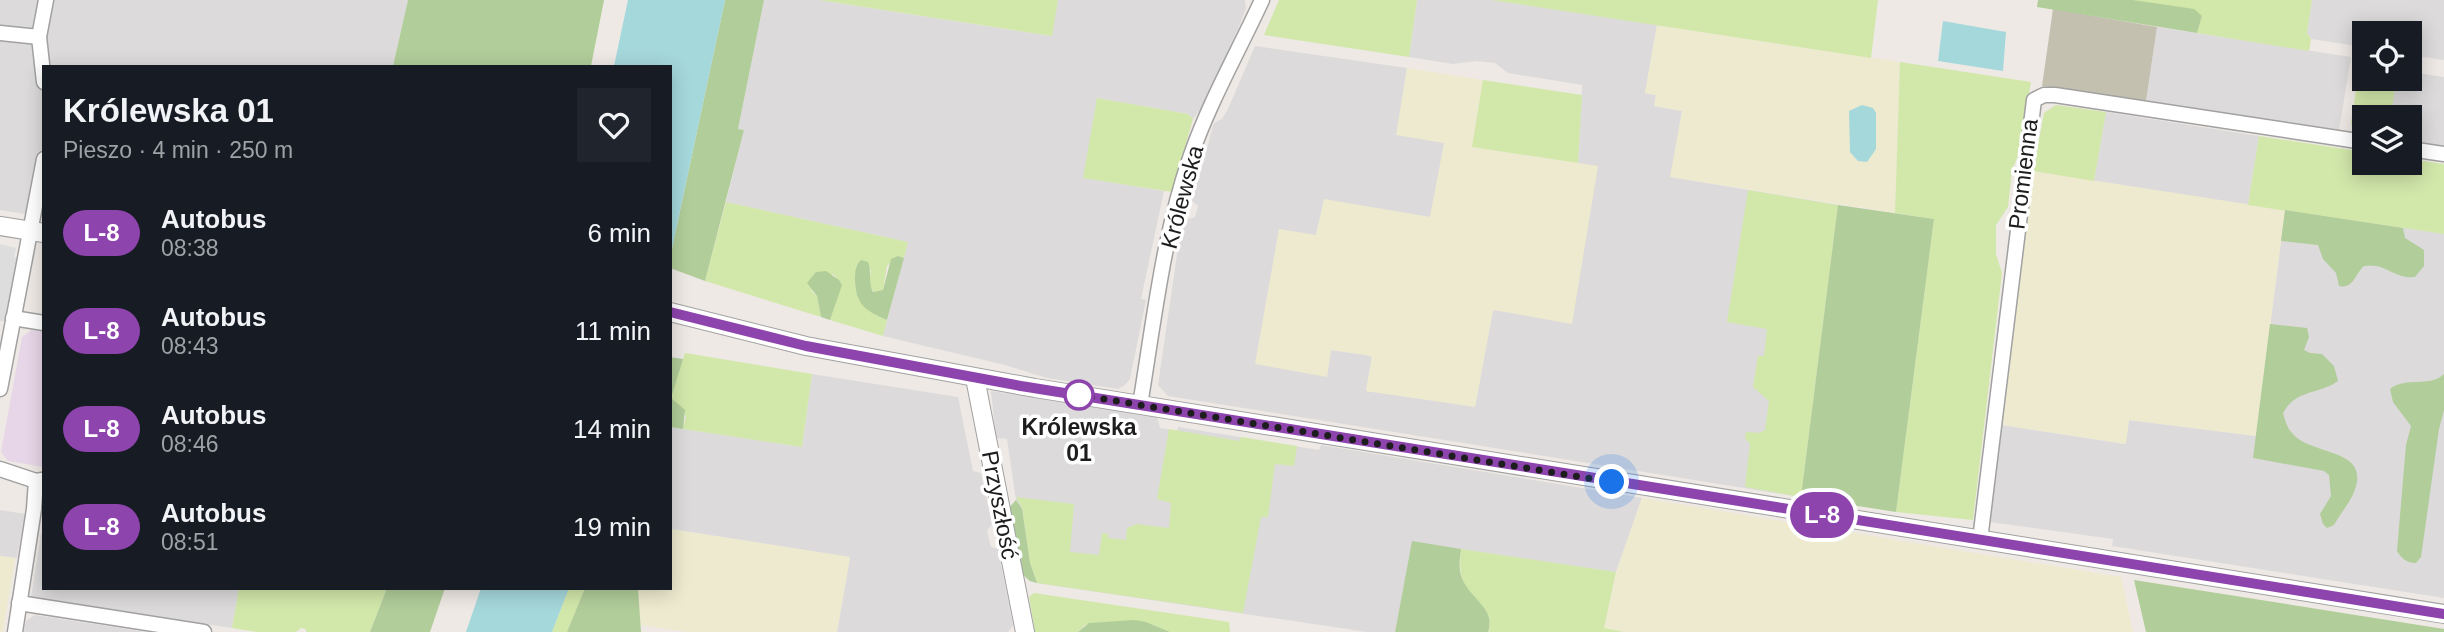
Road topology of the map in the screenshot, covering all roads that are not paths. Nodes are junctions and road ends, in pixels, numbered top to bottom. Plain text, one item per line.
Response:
1 (46, 0) edge
2 (1262, 0) edge
3 (0, 33) edge
4 (39, 37) junction
5 (42, 65) edge
6 (2352, 140) edge
7 (2422, 151) edge
8 (2444, 154) edge
9 (42, 180) edge
10 (0, 226) edge
11 (37, 232) edge
12 (678, 314) edge
13 (13, 318) junction
14 (42, 323) edge
15 (975, 378) junction
16 (0, 389) edge
17 (1140, 405) junction
18 (0, 469) edge
19 (40, 481) edge
20 (1980, 540) junction
21 (19, 603) junction
22 (2444, 614) edge
23 (15, 632) edge
24 (204, 632) edge
25 (1025, 632) edge

1 - 4 street
2 - 17 street, Królewska
3 - 4 street
4 - 5 street
6 - 20 street, Promienna
7 - 8 street
9 - 11 street
10 - 11 street
11 - 13 street
12 - 15 street
13 - 14 street
13 - 16 street
15 - 17 street
15 - 25 street, Przyszłość
17 - 20 street
18 - 19 street
19 - 21 street
20 - 22 street
21 - 23 street
21 - 24 street

